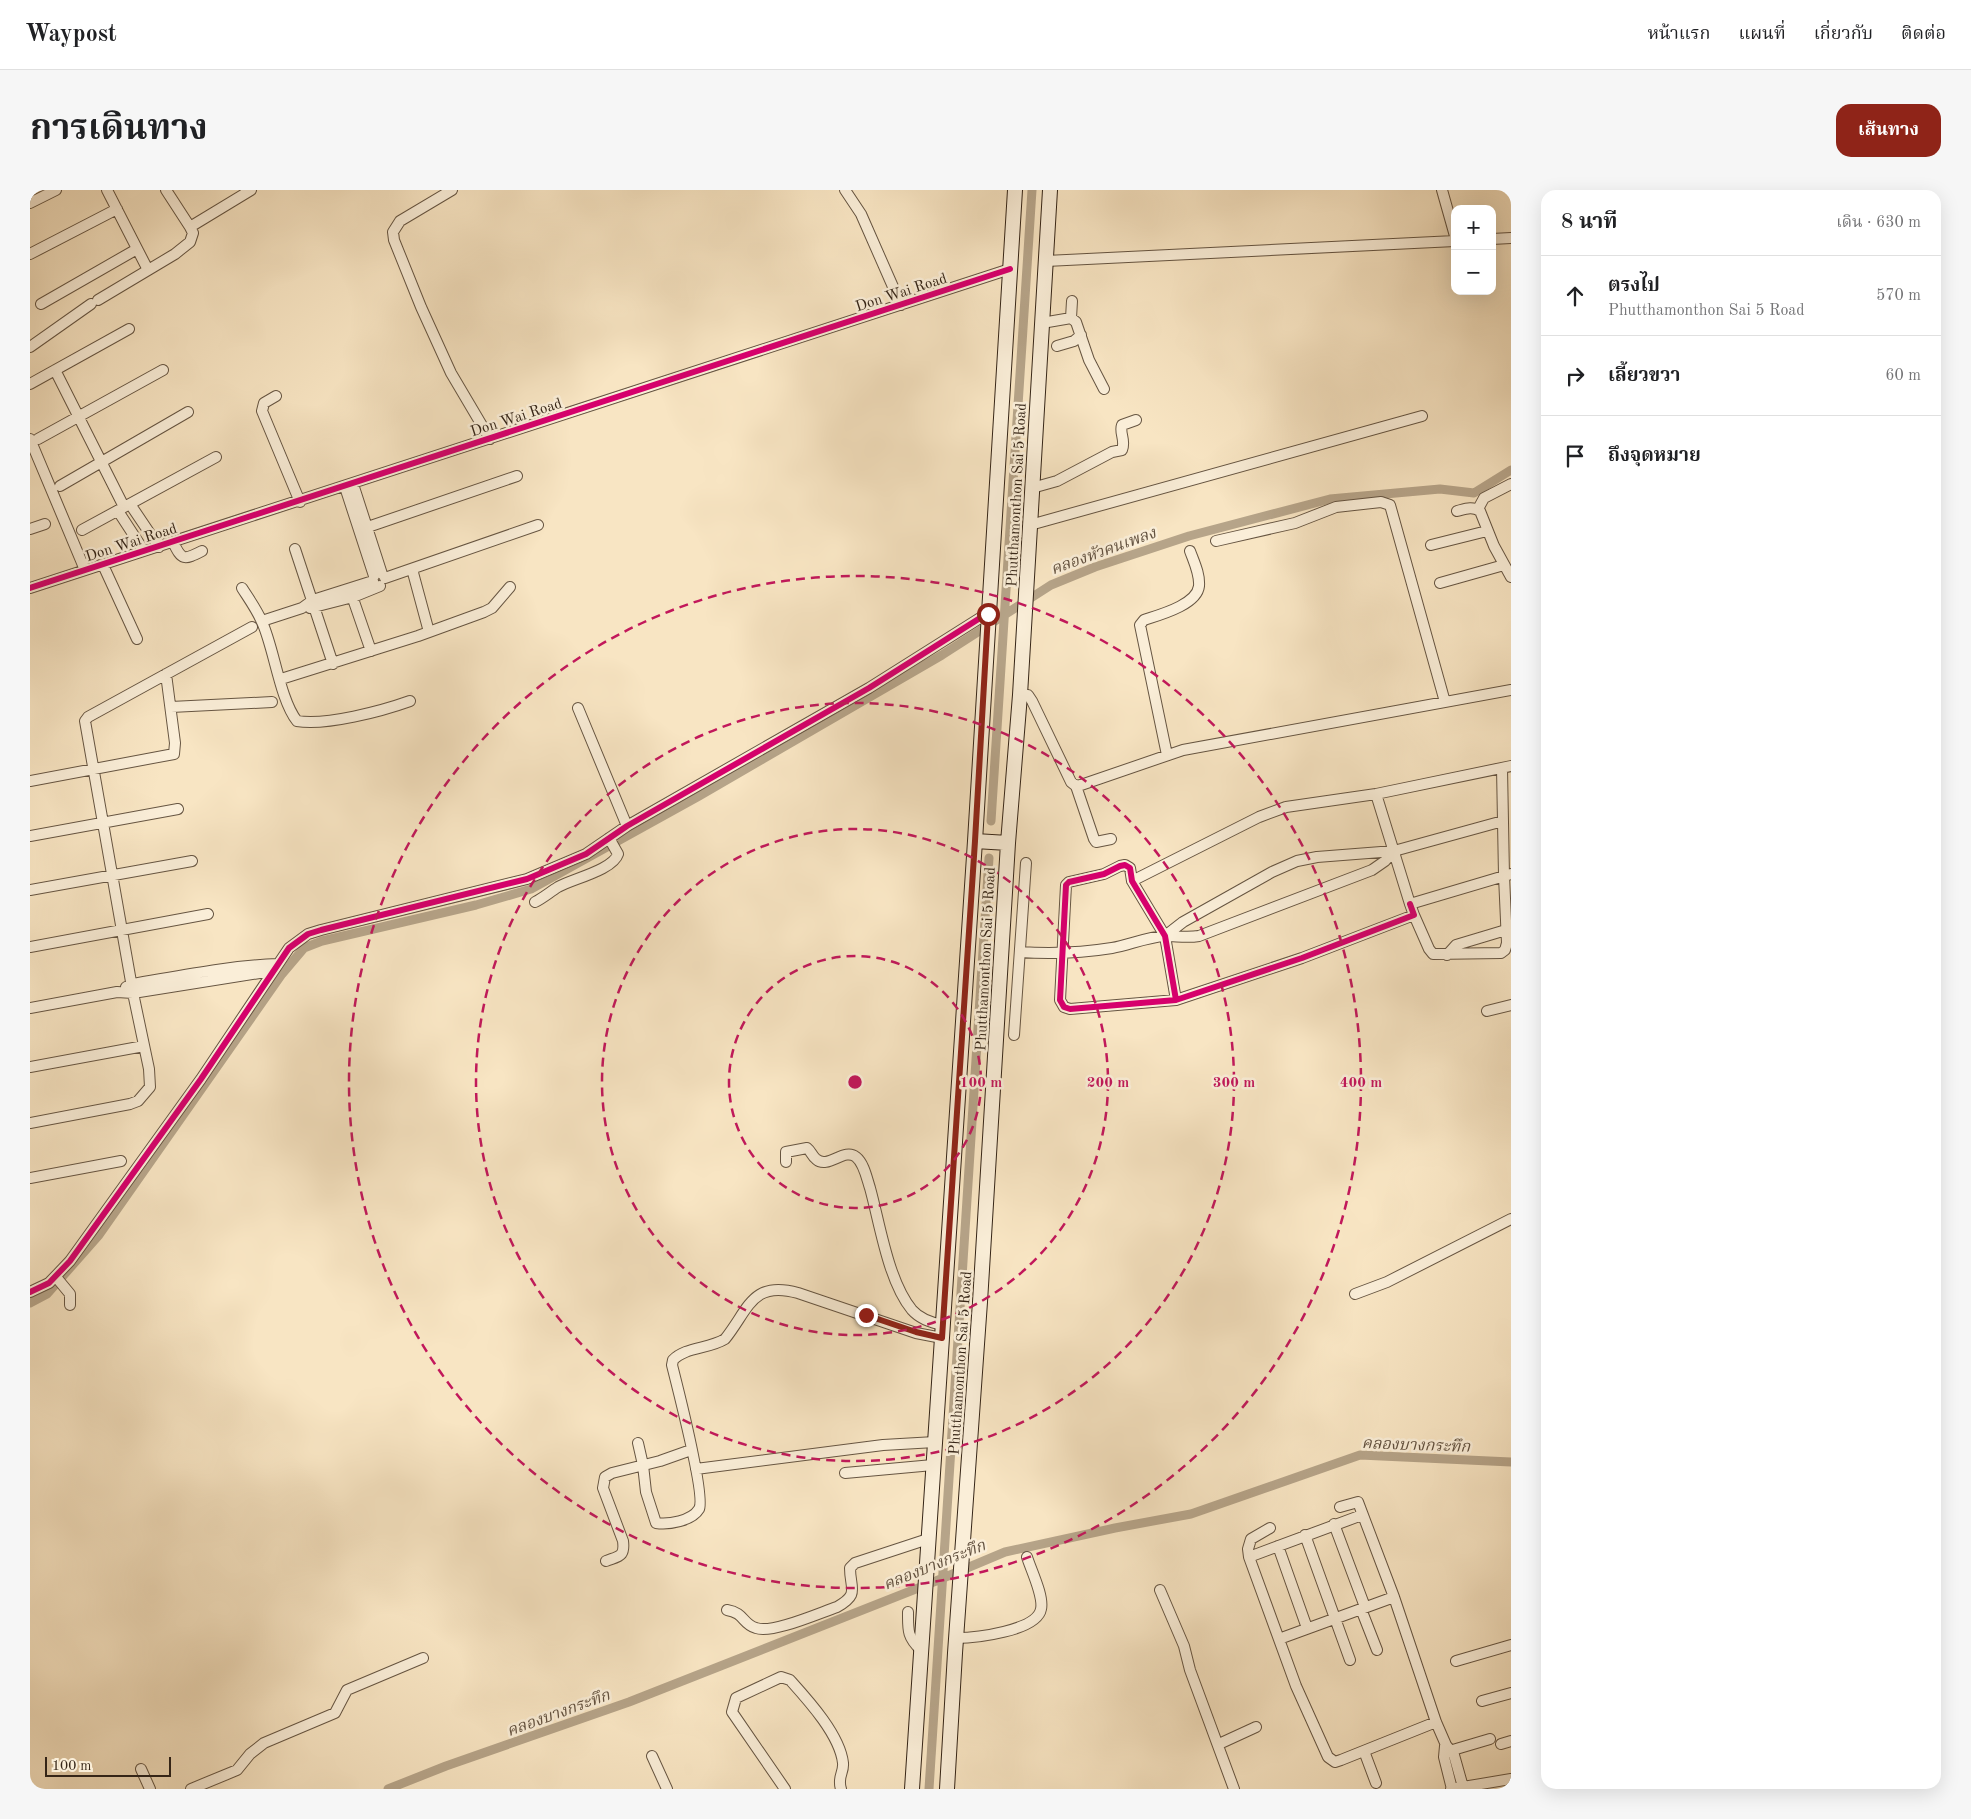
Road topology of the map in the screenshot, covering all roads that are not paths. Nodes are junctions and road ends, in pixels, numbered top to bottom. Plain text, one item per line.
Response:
1 (56, 190) edge
2 (107, 190) edge
3 (251, 190) edge
4 (452, 190) edge
5 (845, 190) edge
6 (1015, 190) edge
7 (1050, 190) edge
8 (1442, 190) edge
9 (168, 191) edge
10 (30, 203) edge
11 (116, 209) junction
12 (1451, 222) edge
13 (190, 227) junction
14 (1511, 238) edge
15 (1496, 239) edge
16 (1451, 241) edge
17 (137, 249) junction
18 (30, 254) edge
19 (1046, 261) junction
20 (1010, 269) junction
21 (148, 270) junction
22 (1072, 301) dead end
23 (41, 304) dead end
24 (901, 305) junction
25 (1071, 318) junction
26 (1042, 322) junction
27 (129, 329) dead end
28 (1081, 335) junction
29 (1057, 346) dead end
30 (30, 347) edge
31 (55, 370) junction
32 (163, 370) dead end
33 (30, 384) edge
34 (1104, 389) dead end
35 (276, 396) dead end
36 (188, 412) dead end
37 (1422, 416) dead end
38 (78, 417) junction
39 (1136, 420) dead end
40 (490, 439) junction
41 (32, 441) edge
42 (216, 457) dead end
43 (101, 462) junction
44 (517, 476) dead end
45 (1511, 484) edge
46 (349, 485) junction
47 (60, 486) dead end
48 (1032, 488) junction
49 (300, 502) junction
50 (124, 507) junction
51 (1478, 509) junction
52 (1458, 510) dead end
53 (45, 524) dead end
54 (538, 525) dead end
55 (1030, 525) junction
56 (363, 528) junction
57 (30, 529) edge
58 (82, 530) dead end
59 (1487, 531) junction
60 (1216, 541) dead end
61 (173, 542) junction
62 (1431, 545) dead end
63 (159, 547) junction
64 (295, 549) dead end
65 (144, 551) junction
66 (1190, 551) dead end
67 (202, 552) dead end
68 (103, 565) junction
69 (1504, 565) junction
70 (412, 569) junction
71 (86, 570) junction
72 (1511, 577) edge
73 (379, 579) junction
74 (1440, 583) dead end
75 (510, 587) dead end
76 (30, 588) edge
77 (242, 588) dead end
78 (351, 593) junction
79 (314, 604) junction
80 (988, 614) junction
81 (262, 621) junction
82 (252, 627) dead end
83 (429, 632) junction
84 (137, 639) dead end
85 (371, 651) junction
86 (333, 664) junction
87 (166, 674) junction
88 (280, 679) junction
89 (1511, 690) edge
90 (1020, 695) junction
91 (410, 701) dead end
92 (272, 702) dead end
93 (1445, 702) junction
94 (172, 707) junction
95 (578, 708) dead end
96 (1167, 755) junction
97 (1507, 767) edge
98 (93, 769) junction
99 (30, 781) edge
100 (1076, 786) junction
101 (1376, 794) junction
102 (178, 809) dead end
103 (1503, 821) junction
104 (103, 822) junction
105 (627, 826) junction
106 (30, 836) edge
107 (1111, 839) dead end
108 (975, 841) junction
109 (1008, 842) junction
110 (612, 844) junction
111 (1394, 851) junction
112 (192, 861) dead end
113 (1026, 863) dead end
114 (113, 875) junction
115 (1507, 875) edge
116 (1132, 880) junction
117 (30, 890) edge
118 (535, 902) dead end
119 (1410, 904) junction
120 (1004, 906) junction
121 (1023, 908) junction
122 (208, 914) dead end
123 (1414, 915) junction
124 (1506, 930) junction
125 (122, 931) junction
126 (1165, 936) junction
127 (30, 947) edge
128 (1020, 949) junction
129 (1065, 952) junction
130 (1446, 955) junction
131 (275, 968) junction
132 (132, 989) junction
133 (1176, 1000) junction
134 (1511, 1005) edge
135 (30, 1008) edge
136 (1487, 1011) dead end
137 (1014, 1035) dead end
138 (144, 1046) junction
139 (30, 1066) edge
140 (30, 1123) edge
141 (121, 1161) dead end
142 (786, 1162) dead end
143 (30, 1178) edge
144 (1511, 1219) edge
145 (62, 1283) junction
146 (30, 1292) edge
147 (1355, 1294) dead end
148 (70, 1305) dead end
149 (942, 1331) junction
150 (935, 1442) junction
151 (638, 1443) dead end
152 (691, 1450) junction
153 (643, 1465) junction
154 (933, 1465) junction
155 (696, 1469) junction
156 (845, 1473) dead end
157 (1340, 1507) dead end
158 (1362, 1515) junction
159 (1334, 1524) junction
160 (1270, 1528) dead end
161 (1305, 1535) junction
162 (928, 1539) junction
163 (1278, 1546) junction
164 (1027, 1557) dead end
165 (1249, 1557) junction
166 (606, 1561) dead end
167 (1160, 1590) dead end
168 (1394, 1597) junction
169 (1363, 1608) junction
170 (727, 1610) dead end
171 (908, 1612) dead end
172 (1334, 1620) junction
173 (1307, 1628) junction
174 (956, 1638) junction
175 (1279, 1639) junction
176 (1511, 1645) edge
177 (920, 1650) junction
178 (1376, 1650) dead end
179 (422, 1658) dead end
180 (1350, 1660) dead end
181 (1456, 1661) dead end
182 (1511, 1693) edge
183 (1482, 1701) dead end
184 (1436, 1722) junction
185 (1256, 1727) dead end
186 (1490, 1739) dead end
187 (1219, 1744) junction
188 (1447, 1749) junction
189 (1364, 1751) junction
190 (652, 1756) dead end
191 (141, 1769) dead end
192 (1511, 1779) edge
193 (1376, 1783) dead end
194 (1462, 1787) junction
195 (150, 1789) edge
196 (191, 1789) edge
197 (668, 1789) edge
198 (785, 1789) edge
199 (841, 1789) edge
200 (912, 1789) edge
201 (947, 1789) edge
202 (1234, 1789) edge
203 (1451, 1789) edge

1 - 10 street
2 - 11 street
3 - 13 street
4 - 40 street
5 - 24 street
6 - 20 main road, Phutthamonthon Sai 5 Road
7 - 19 main road, Phutthamonthon Sai 5 Road
8 - 12 street
9 - 13 street
11 - 17 street
11 - 18 street
13 - 21 street
14 - 15 street
16 - 19 street
17 - 21 street
17 - 23 street
19 - 26 main road, Phutthamonthon Sai 5 Road
20 - 24 street, Don Wai Road
20 - 80 main road, Phutthamonthon Sai 5 Road
21 - 30 street
22 - 25 street
24 - 40 street, Don Wai Road
25 - 26 street
25 - 28 street
26 - 48 main road, Phutthamonthon Sai 5 Road
27 - 31 street
28 - 29 street
28 - 34 street
31 - 33 street
31 - 38 street
32 - 38 street
35 - 49 street
36 - 43 street
37 - 55 street
38 - 41 street
38 - 43 street
39 - 48 street
40 - 46 street, Don Wai Road
41 - 71 street
42 - 50 street
43 - 47 street
43 - 50 street
44 - 56 street
45 - 51 street
46 - 49 street, Don Wai Road
46 - 56 street
48 - 55 main road, Phutthamonthon Sai 5 Road
49 - 61 street, Don Wai Road
50 - 58 street
50 - 63 street
50 - 65 street
51 - 52 street
51 - 59 street
53 - 57 street
54 - 70 street
55 - 90 main road, Phutthamonthon Sai 5 Road
56 - 73 street
59 - 62 street
59 - 69 street
60 - 93 street
61 - 63 street, Don Wai Road
61 - 67 street
63 - 65 street, Don Wai Road
64 - 79 street
65 - 68 street, Don Wai Road
66 - 96 street
68 - 71 street, Don Wai Road
68 - 84 street
69 - 72 street
69 - 74 street
70 - 73 street
70 - 83 street
71 - 76 street, Don Wai Road
73 - 78 street
75 - 83 street
77 - 81 street
78 - 79 street
78 - 85 street
79 - 81 street
79 - 86 street
80 - 105 street
80 - 108 main road, Phutthamonthon Sai 5 Road
81 - 88 street
82 - 87 street
83 - 85 street
85 - 86 street
86 - 88 street
87 - 94 street
87 - 98 street
88 - 91 street
89 - 93 street
90 - 100 street
90 - 109 main road, Phutthamonthon Sai 5 Road
92 - 94 street
93 - 96 street
94 - 98 street
95 - 105 street
96 - 100 street
97 - 101 street
97 - 103 street
98 - 99 street
98 - 104 street
100 - 107 street
101 - 111 street
101 - 116 street
102 - 104 street
103 - 111 street
103 - 115 street
104 - 106 street
104 - 114 street
105 - 110 street
108 - 109 main road
108 - 149 main road, Phutthamonthon Sai 5 Road
109 - 120 main road, Phutthamonthon Sai 5 Road
110 - 118 street
110 - 131 street
111 - 119 street
111 - 126 street
111 - 126 street
112 - 114 street
113 - 121 street
114 - 117 street
114 - 125 street
115 - 119 street
115 - 124 street
116 - 126 street
116 - 129 street
119 - 123 street
120 - 121 street
120 - 174 main road, Phutthamonthon Sai 5 Road
121 - 128 street
122 - 125 street
123 - 130 street
123 - 133 street
124 - 130 street
124 - 130 street
125 - 127 street
125 - 132 street
126 - 129 street
126 - 133 street
128 - 129 street
128 - 137 street
129 - 133 street
131 - 132 street
131 - 145 street
132 - 135 street
132 - 138 street
134 - 136 street
138 - 139 street
138 - 140 street
141 - 143 street
142 - 149 street
144 - 147 street
145 - 146 street
145 - 148 street
149 - 150 main road, Phutthamonthon Sai 5 Road
149 - 152 street
150 - 154 main road, Phutthamonthon Sai 5 Road
150 - 155 street
151 - 153 street
152 - 153 street
152 - 155 street
153 - 155 street
153 - 166 street
154 - 156 street
154 - 162 main road, Phutthamonthon Sai 5 Road
157 - 158 street
158 - 159 street
158 - 168 street
159 - 161 street
159 - 169 street
160 - 165 street
161 - 163 street
161 - 172 street
162 - 170 street
162 - 177 main road, Phutthamonthon Sai 5 Road
163 - 165 street
163 - 173 street
164 - 174 street
165 - 175 street
167 - 187 street
168 - 169 street
168 - 184 street
169 - 172 street
169 - 178 street
171 - 177 street
172 - 173 street
172 - 180 street
173 - 175 street
174 - 201 main road, Phutthamonthon Sai 5 Road
175 - 189 street
176 - 181 street
177 - 200 main road, Phutthamonthon Sai 5 Road
179 - 196 street
182 - 183 street
184 - 188 street
184 - 189 street
185 - 187 street
186 - 188 street
187 - 202 street
188 - 194 street
188 - 203 street
189 - 193 street
190 - 197 street
191 - 195 street
192 - 194 street
194 - 203 street
198 - 199 street

